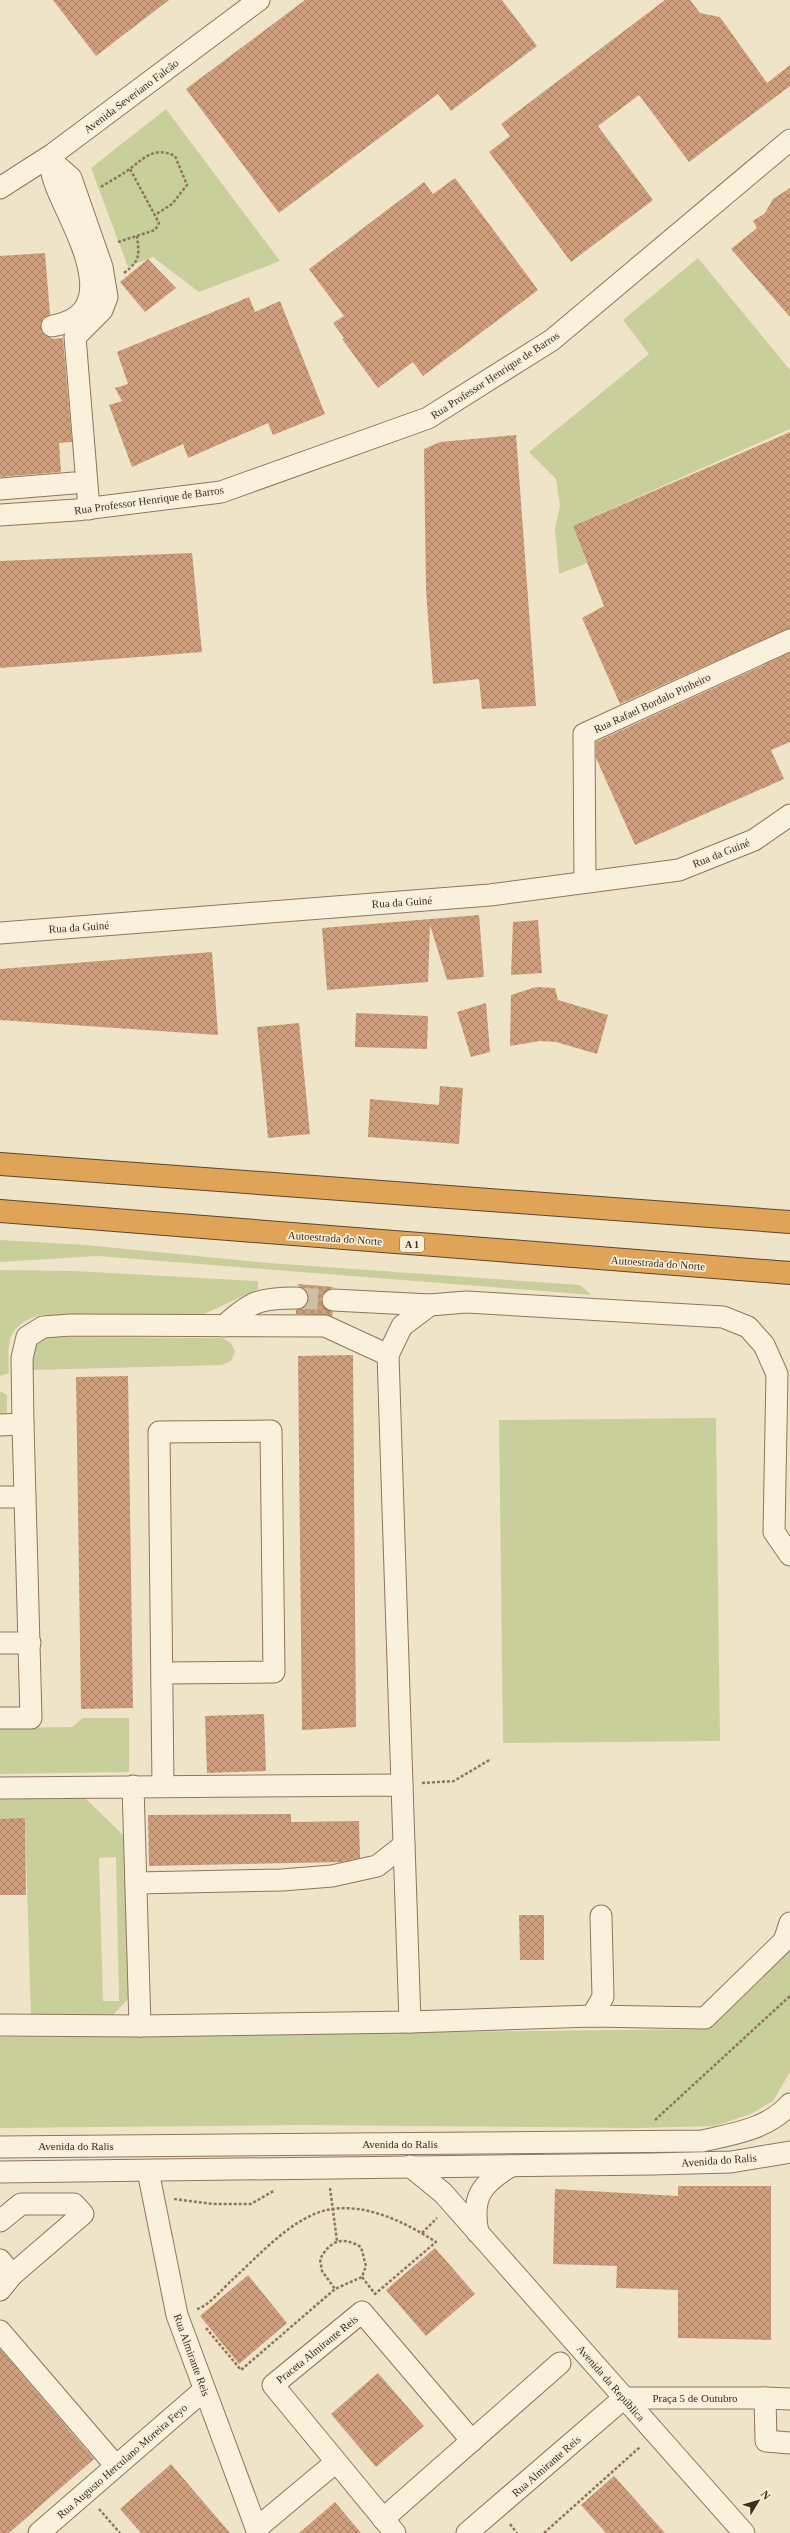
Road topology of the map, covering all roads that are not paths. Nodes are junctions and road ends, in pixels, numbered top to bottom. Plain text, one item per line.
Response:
1 (259, 0) edge
2 (790, 140) edge
3 (48, 158) junction
4 (0, 188) edge
5 (52, 326) dead end
6 (74, 483) dead end
7 (0, 489) edge
8 (89, 509) junction
9 (0, 515) edge
10 (790, 640) edge
11 (790, 816) edge
12 (584, 882) junction
13 (0, 933) edge
14 (0, 1158) edge
15 (0, 1164) edge
16 (42, 1166) junction
17 (0, 1212) edge
18 (34, 1214) junction
19 (790, 1222) edge
20 (0, 1223) edge
21 (790, 1273) edge
22 (297, 1298) tunnel mouth
23 (333, 1300) tunnel mouth
24 (430, 1305) junction
25 (224, 1326) junction
26 (388, 1355) junction
27 (23, 1424) junction
28 (0, 1425) edge
29 (25, 1497) junction
30 (0, 1498) edge
31 (782, 1506) edge
32 (790, 1555) edge
33 (0, 1643) edge
34 (30, 1643) junction
35 (162, 1673) junction
36 (0, 1718) edge
37 (402, 1785) junction
38 (133, 1786) junction
39 (163, 1786) junction
40 (0, 1788) edge
41 (404, 1845) junction
42 (136, 1884) junction
43 (601, 1916) dead end
44 (790, 1923) edge
45 (592, 2016) junction
46 (410, 2022) junction
47 (0, 2025) edge
48 (140, 2026) junction
49 (790, 2104) edge
50 (0, 2147) edge
51 (790, 2152) edge
52 (410, 2166) junction
53 (511, 2166) junction
54 (31, 2171) junction
55 (148, 2171) junction
56 (0, 2172) edge
57 (0, 2180) edge
58 (0, 2221) edge
59 (478, 2233) junction
60 (4, 2275) edge
61 (0, 2331) edge
62 (560, 2364) dead end
63 (204, 2390) junction
64 (624, 2398) junction
65 (765, 2398) junction
66 (790, 2399) edge
67 (472, 2441) junction
68 (790, 2443) edge
69 (336, 2462) junction
70 (116, 2466) junction
71 (389, 2526) edge
72 (258, 2530) edge
73 (39, 2533) edge
74 (467, 2533) edge
75 (744, 2533) edge

1 - 3 street, Avenida Severiano Falcão
2 - 8 street, Rua Professor Henrique de Barros
3 - 4 street, Avenida Severiano Falcão
3 - 5 street
3 - 8 street
6 - 7 street
8 - 9 street, Rua Professor Henrique de Barros
10 - 12 street, Rua Rafael Bordalo Pinheiro
11 - 12 street, Rua da Guiné
12 - 13 street, Rua da Guiné
14 - 16 highway
15 - 16 highway
16 - 19 highway
17 - 18 highway, Autoestrada do Norte / A 1
18 - 20 highway
18 - 21 highway, Autoestrada do Norte / A 1
22 - 25 street
23 - 24 street
24 - 26 street
24 - 31 street
25 - 26 street
25 - 27 street
26 - 37 street
27 - 28 street
27 - 29 street
29 - 30 street
29 - 34 street
31 - 32 street
33 - 34 street
34 - 36 street
35 - 35 street
35 - 39 street
37 - 39 street
37 - 41 street
38 - 39 street
38 - 40 street
38 - 42 street
41 - 42 street
41 - 46 street
42 - 48 street
43 - 45 street
44 - 45 street
45 - 46 street
46 - 48 street
47 - 48 street
49 - 50 street, Avenida do Ralis
51 - 53 street, Avenida do Ralis
52 - 53 street, Avenida do Ralis
52 - 55 street, Avenida do Ralis
52 - 59 street, Avenida da República
53 - 59 street
54 - 55 street, Avenida do Ralis
54 - 56 street, Avenida do Ralis
54 - 57 street
55 - 63 street, Rua Almirante Reis
58 - 60 street
59 - 64 street, Avenida da República
61 - 70 street
62 - 67 street, Praceta Almirante Reis
63 - 70 street, Rua Augusto Herculano Moreira Feyo
63 - 72 street, Rua Almirante Reis
64 - 65 street, Praça 5 de Outubro
64 - 74 street, Rua Almirante Reis
64 - 75 street, Avenida da República
65 - 66 street, Praça 5 de Outubro
65 - 68 street
67 - 69 street, Praceta Almirante Reis
67 - 71 street, Praceta Almirante Reis
69 - 71 street, Praceta Almirante Reis
69 - 72 street
70 - 73 street, Rua Augusto Herculano Moreira Feyo

